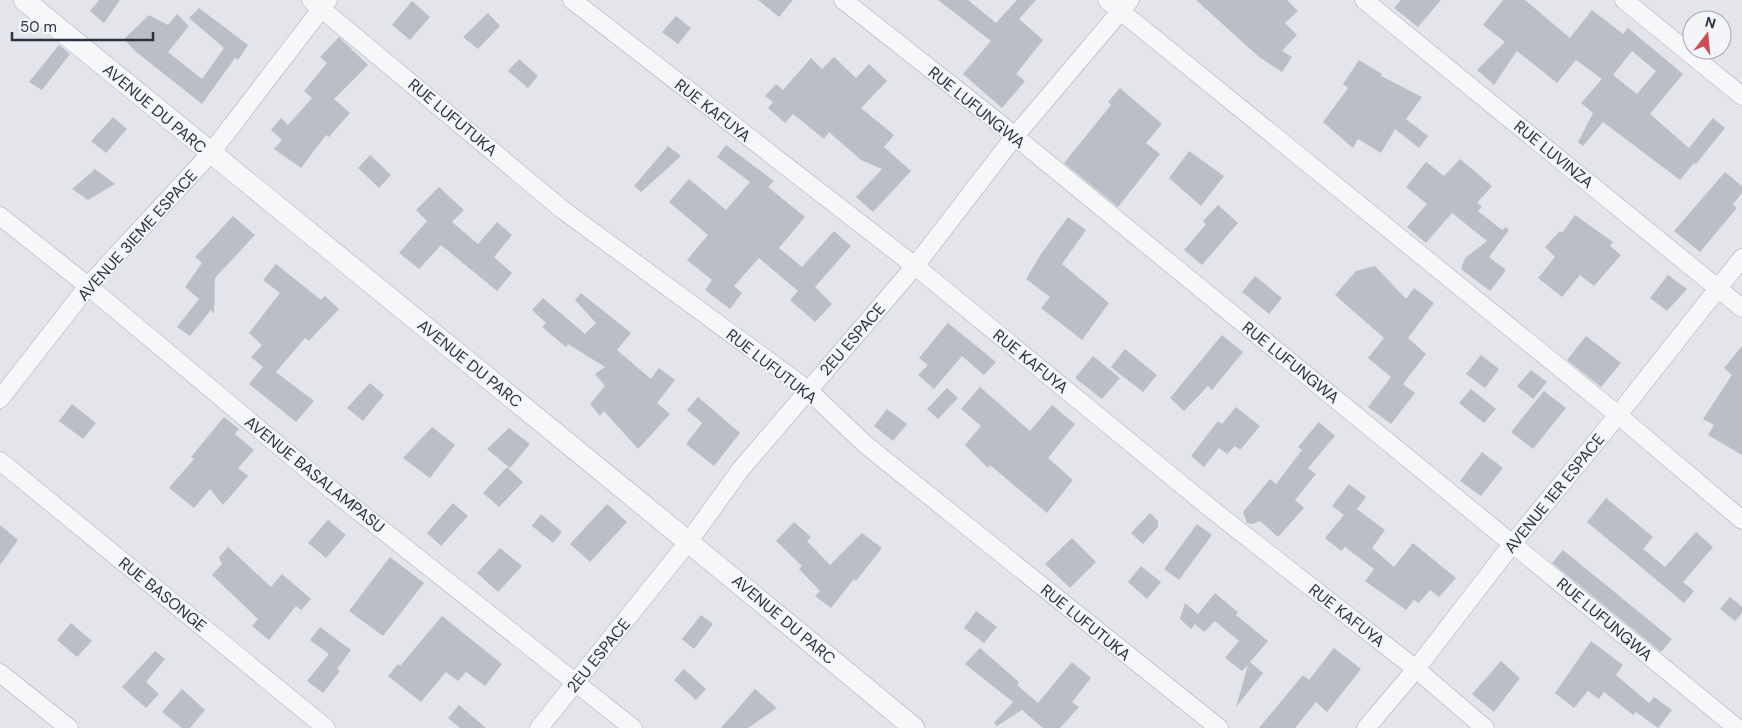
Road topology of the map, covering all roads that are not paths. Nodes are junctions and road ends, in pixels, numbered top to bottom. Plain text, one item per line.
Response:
1 (24, 0) edge
2 (572, 0) edge
3 (843, 0) edge
4 (1364, 0) edge
5 (1624, 0) edge
6 (320, 3) edge
7 (1119, 4) edge
8 (1742, 96) edge
9 (1015, 136) junction
10 (210, 154) junction
11 (0, 216) edge
12 (1742, 258) edge
13 (915, 266) junction
14 (88, 286) junction
15 (1718, 287) junction
16 (1742, 308) edge
17 (808, 390) junction
18 (0, 398) edge
19 (1618, 415) junction
20 (0, 461) edge
21 (1742, 520) edge
22 (689, 541) junction
23 (1513, 542) junction
24 (1416, 669) junction
25 (0, 673) edge
26 (575, 683) junction
27 (69, 728) edge
28 (326, 728) edge
29 (540, 728) edge
30 (633, 728) edge
31 (914, 728) edge
32 (1219, 728) edge
33 (1366, 728) edge
34 (1486, 728) edge
35 (1737, 728) edge

1 - 10 street, AVENUE DU PARC
2 - 13 street, RUE KAFUYA
3 - 9 street, RUE LUFUNGWA
4 - 15 street, RUE LUVINZA
5 - 8 street
6 - 10 street, AVENUE 3IEME ESPACE
6 - 17 street, RUE LUFUTUKA
7 - 9 street, 2EU ESPACE
7 - 19 street
9 - 13 street, 2EU ESPACE
9 - 23 street, RUE LUFUNGWA
10 - 14 street, AVENUE 3IEME ESPACE
10 - 22 street, AVENUE DU PARC
11 - 14 street, AVENUE BASALAMPASU
12 - 15 street, AVENUE 1ER ESPACE
13 - 17 street, 2EU ESPACE
13 - 24 street, RUE KAFUYA
14 - 18 street, AVENUE 3IEME ESPACE
14 - 26 street, AVENUE BASALAMPASU
15 - 16 street, RUE LUVINZA
15 - 19 street, AVENUE 1ER ESPACE
17 - 22 street, 2EU ESPACE
17 - 32 street, RUE LUFUTUKA
19 - 21 street
19 - 23 street, AVENUE 1ER ESPACE
20 - 28 street, RUE BASONGE
22 - 26 street, 2EU ESPACE
22 - 31 street, AVENUE DU PARC
23 - 24 street, AVENUE 1ER ESPACE
23 - 35 street, RUE LUFUNGWA
24 - 33 street, AVENUE 1ER ESPACE
24 - 34 street, RUE KAFUYA
25 - 27 street
26 - 29 street, 2EU ESPACE
26 - 30 street, AVENUE BASALAMPASU

